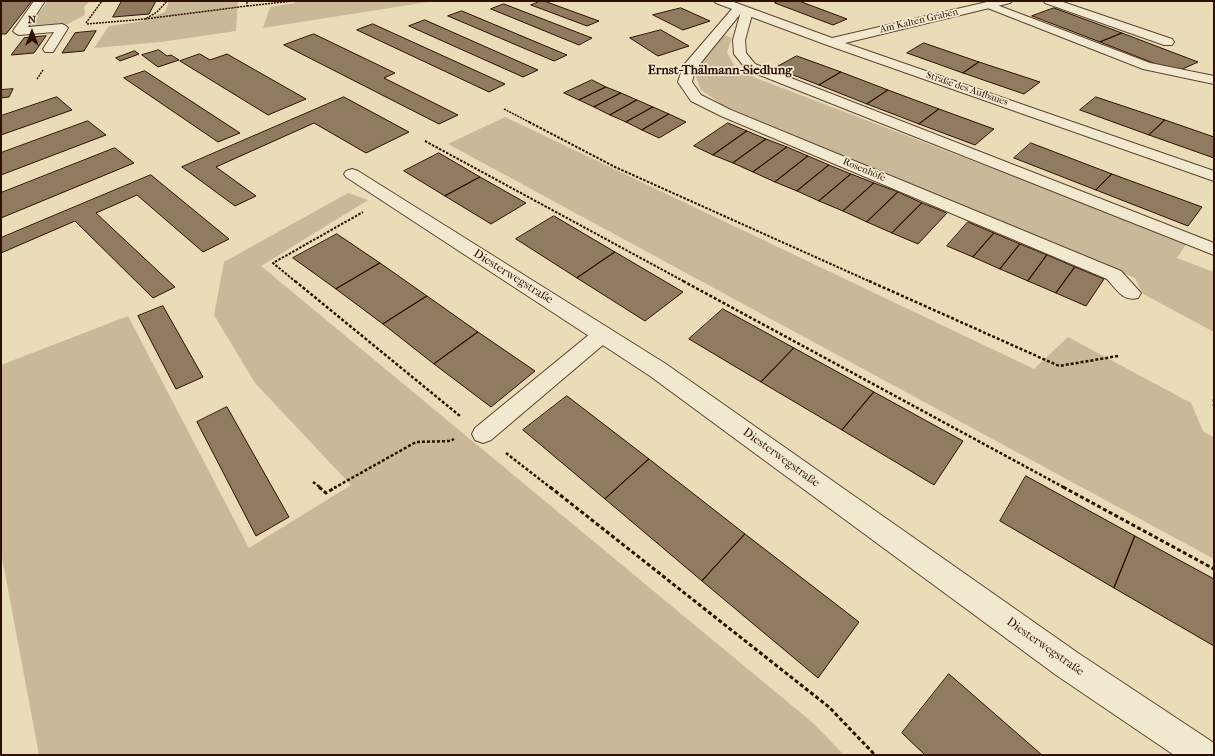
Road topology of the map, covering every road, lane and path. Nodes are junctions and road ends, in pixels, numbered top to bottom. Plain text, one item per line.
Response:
1 (40, 1) edge
2 (167, 1) edge
3 (247, 1) edge
4 (293, 1) edge
5 (720, 1) edge
6 (1006, 1) edge
7 (1049, 1) edge
8 (989, 5) junction
9 (247, 6) junction
10 (743, 9) junction
11 (145, 19) junction
12 (85, 24) dead end
13 (831, 42) junction
14 (1168, 42) dead end
15 (50, 49) dead end
16 (1214, 80) edge
17 (504, 109) dead end
18 (425, 141) dead end
19 (352, 174) dead end
20 (1214, 176) edge
21 (388, 198) junction
22 (1214, 249) edge
23 (1130, 293) dead end
24 (603, 334) junction
25 (1118, 356) dead end
26 (1214, 399) edge
27 (1214, 406) edge
28 (477, 430) junction
29 (313, 482) dead end
30 (1214, 569) edge
31 (875, 755) edge
32 (1202, 755) edge

1 - 15 lane
2 - 11 path
3 - 9 path
4 - 9 path
5 - 10 street, Straße des Aufbaues
6 - 8 street, Am Kalten Graben
7 - 14 lane
8 - 13 street, Am Kalten Graben
8 - 16 lane
9 - 11 path
10 - 13 street, Straße des Aufbaues
10 - 22 lane
10 - 23 street, Rosenhöfe
11 - 12 path
13 - 20 street, Straße des Aufbaues
17 - 25 path
18 - 30 path
19 - 21 street, Diesterwegstraße
21 - 24 street, Diesterwegstraße
21 - 28 path
24 - 28 lane
24 - 32 street, Diesterwegstraße
26 - 27 path
28 - 29 path
28 - 31 path

